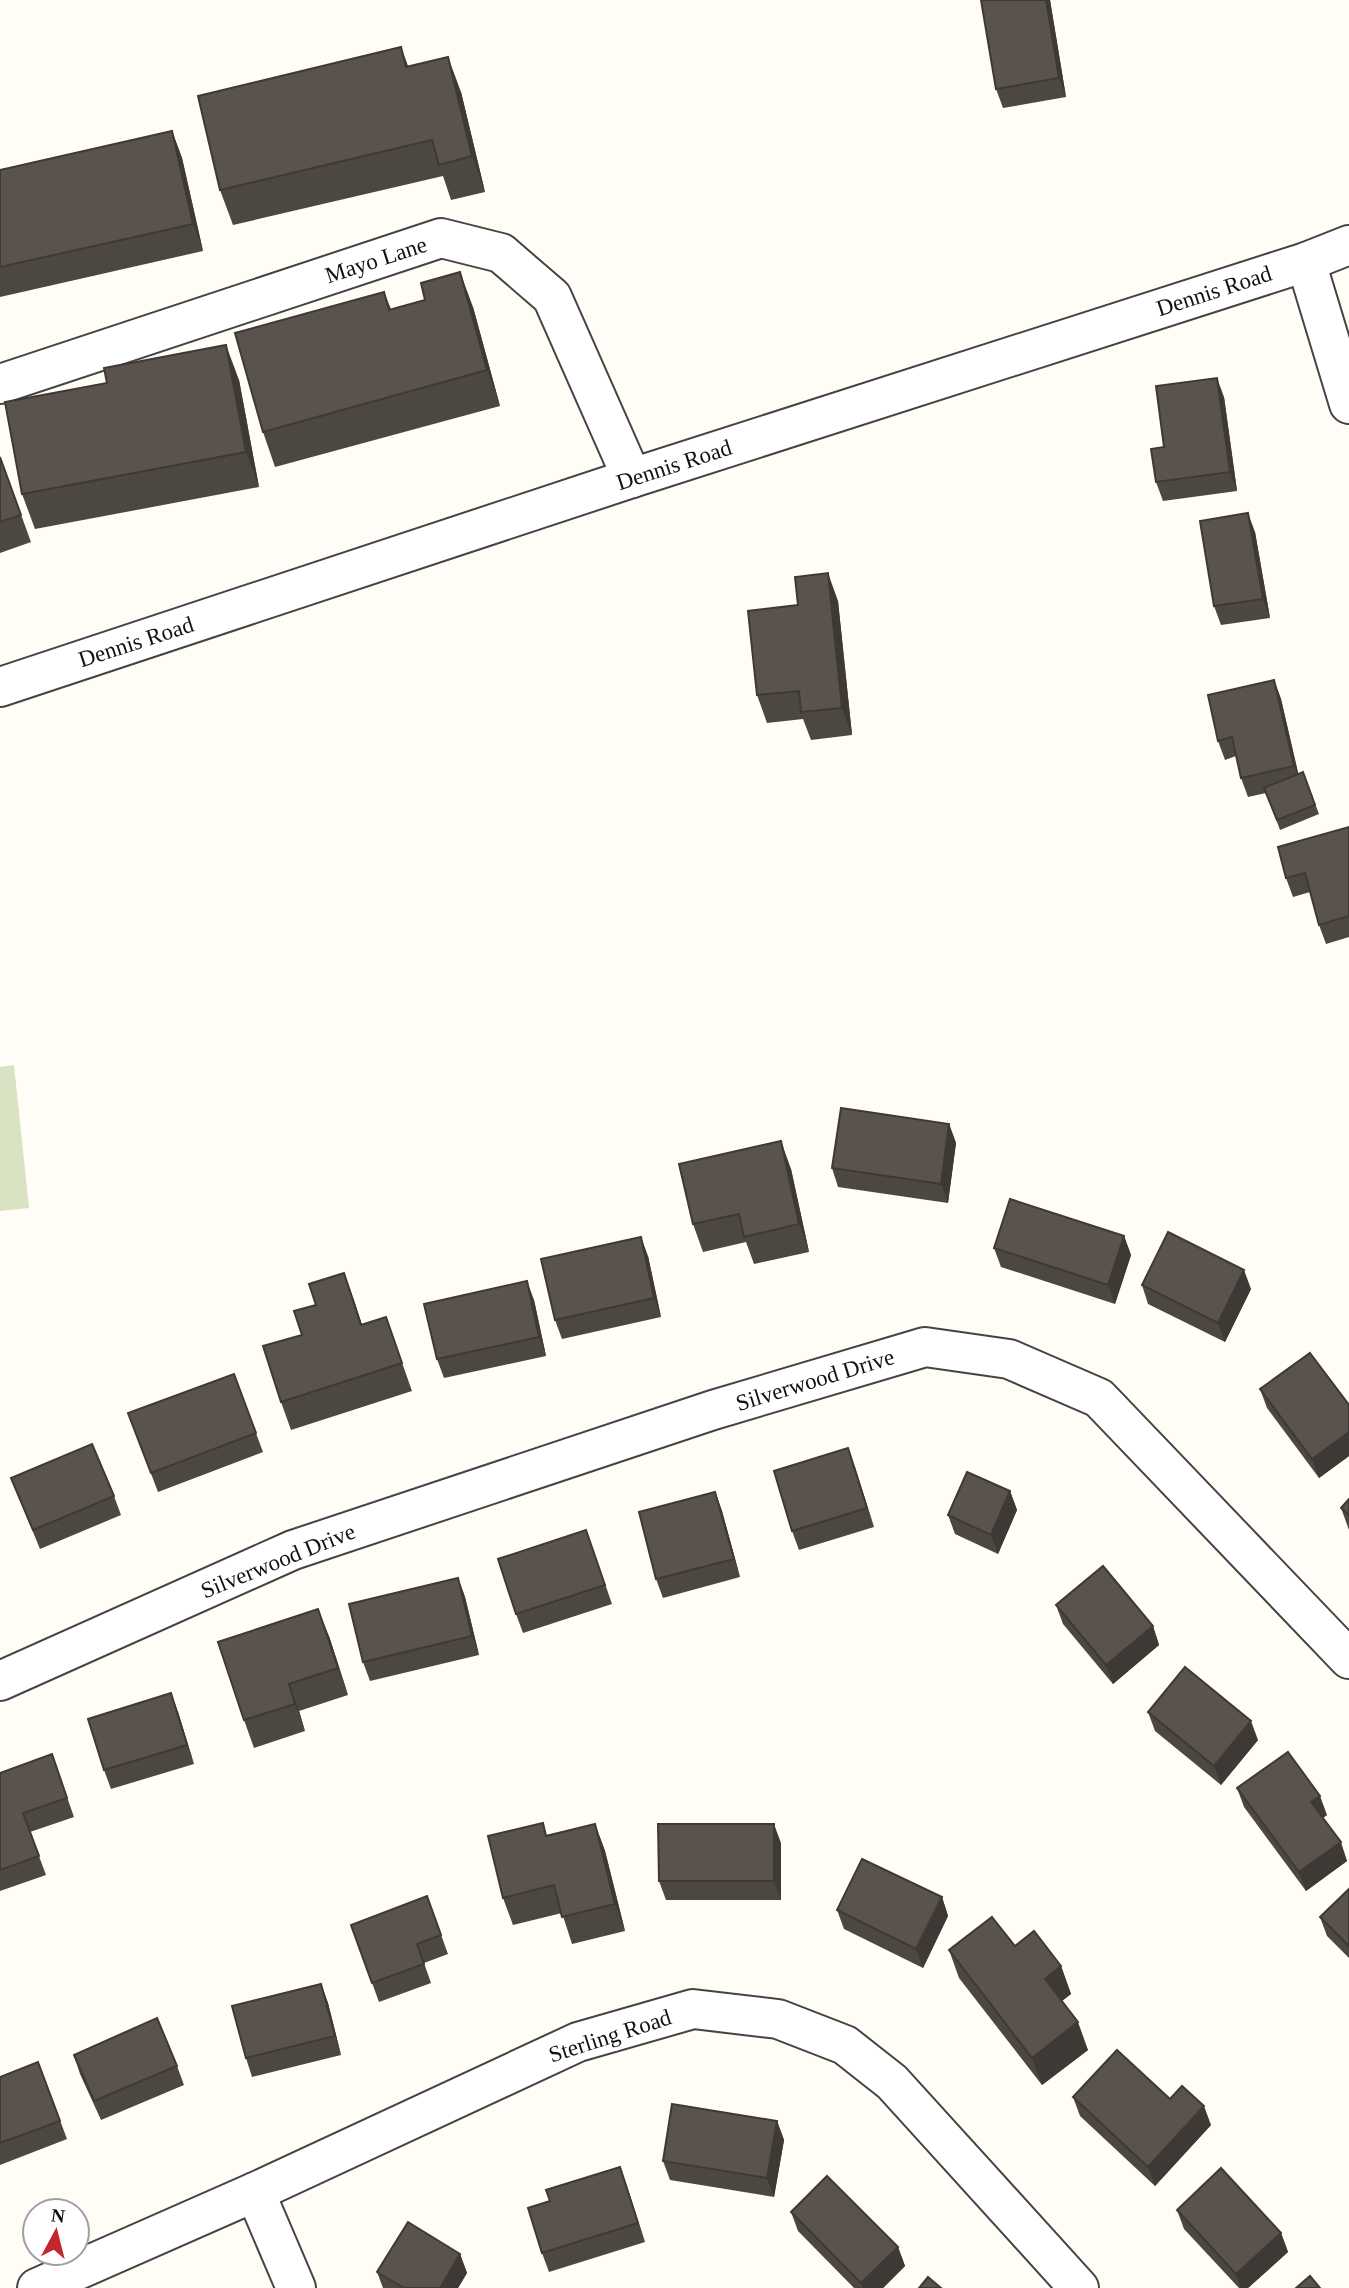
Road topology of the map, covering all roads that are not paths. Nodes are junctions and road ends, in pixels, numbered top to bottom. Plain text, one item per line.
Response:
1 (1349, 245) edge
2 (1306, 262) junction
3 (0, 384) edge
4 (1349, 404) edge
5 (632, 478) junction
6 (0, 687) edge
7 (1349, 1659) edge
8 (0, 1681) edge
9 (255, 2192) junction
10 (37, 2288) edge
11 (296, 2288) edge
12 (1079, 2288) edge

1 - 2 street, Dennis Road
2 - 4 street
2 - 5 street, Dennis Road
3 - 5 street, Mayo Lane
5 - 6 street, Dennis Road
7 - 8 street, Silverwood Drive
9 - 10 street, Sterling Road
9 - 11 street
9 - 12 street, Sterling Road

